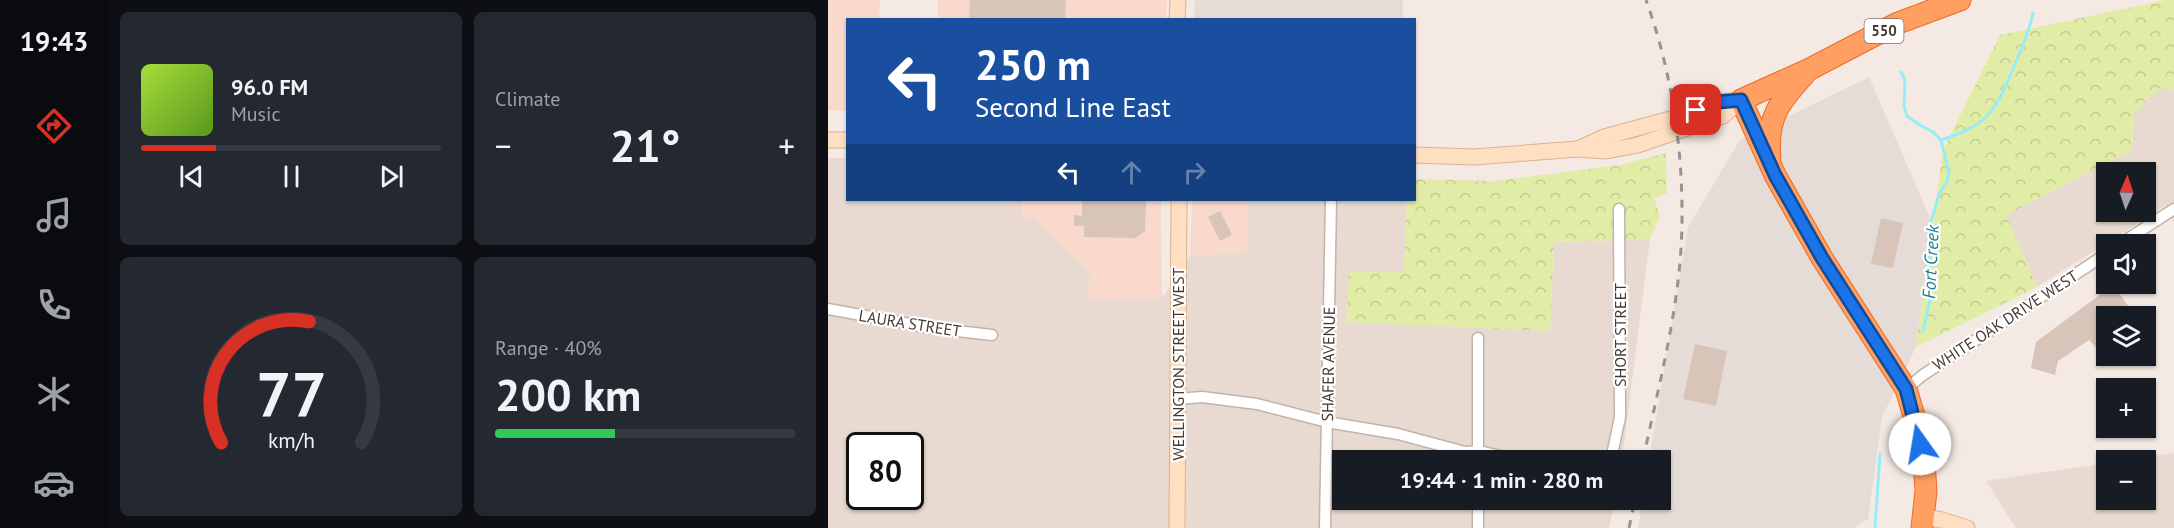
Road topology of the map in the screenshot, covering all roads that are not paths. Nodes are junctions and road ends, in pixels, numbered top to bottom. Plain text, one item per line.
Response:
1 (1178, 0) edge
2 (1960, 0) edge
3 (1178, 18) edge
4 (1809, 69) junction
5 (1741, 100) junction
6 (828, 140) edge
7 (846, 140) edge
8 (1416, 155) edge
9 (1770, 165) junction
10 (1179, 201) edge
11 (1331, 201) edge
12 (1619, 209) dead end
13 (2174, 209) edge
14 (2135, 234) edge
15 (2096, 261) edge
16 (828, 309) edge
17 (992, 335) dead end
18 (1478, 338) dead end
19 (1906, 389) junction
20 (1177, 399) junction
21 (1327, 422) junction
22 (1458, 450) edge
23 (1478, 450) edge
24 (1613, 450) edge
25 (1478, 510) edge
26 (1923, 523) edge
27 (1177, 528) edge
28 (1325, 528) edge
29 (1478, 528) edge
30 (1967, 528) edge

1 - 3 main road
2 - 4 highway, 550
4 - 5 highway, 550
4 - 9 highway
5 - 8 main road, 550
5 - 9 highway
6 - 7 main road
9 - 19 highway
10 - 20 main road, WELLINGTON STREET WEST
11 - 21 street, SHAFER AVENUE
12 - 24 street, SHORT STREET
13 - 14 street
15 - 19 street, WHITE OAK DRIVE WEST
16 - 17 street, LAURA STREET
18 - 23 street
19 - 26 highway
20 - 21 street
20 - 27 main road, WELLINGTON STREET WEST
21 - 22 street
21 - 28 street, SHAFER AVENUE
25 - 29 street
26 - 30 main road

